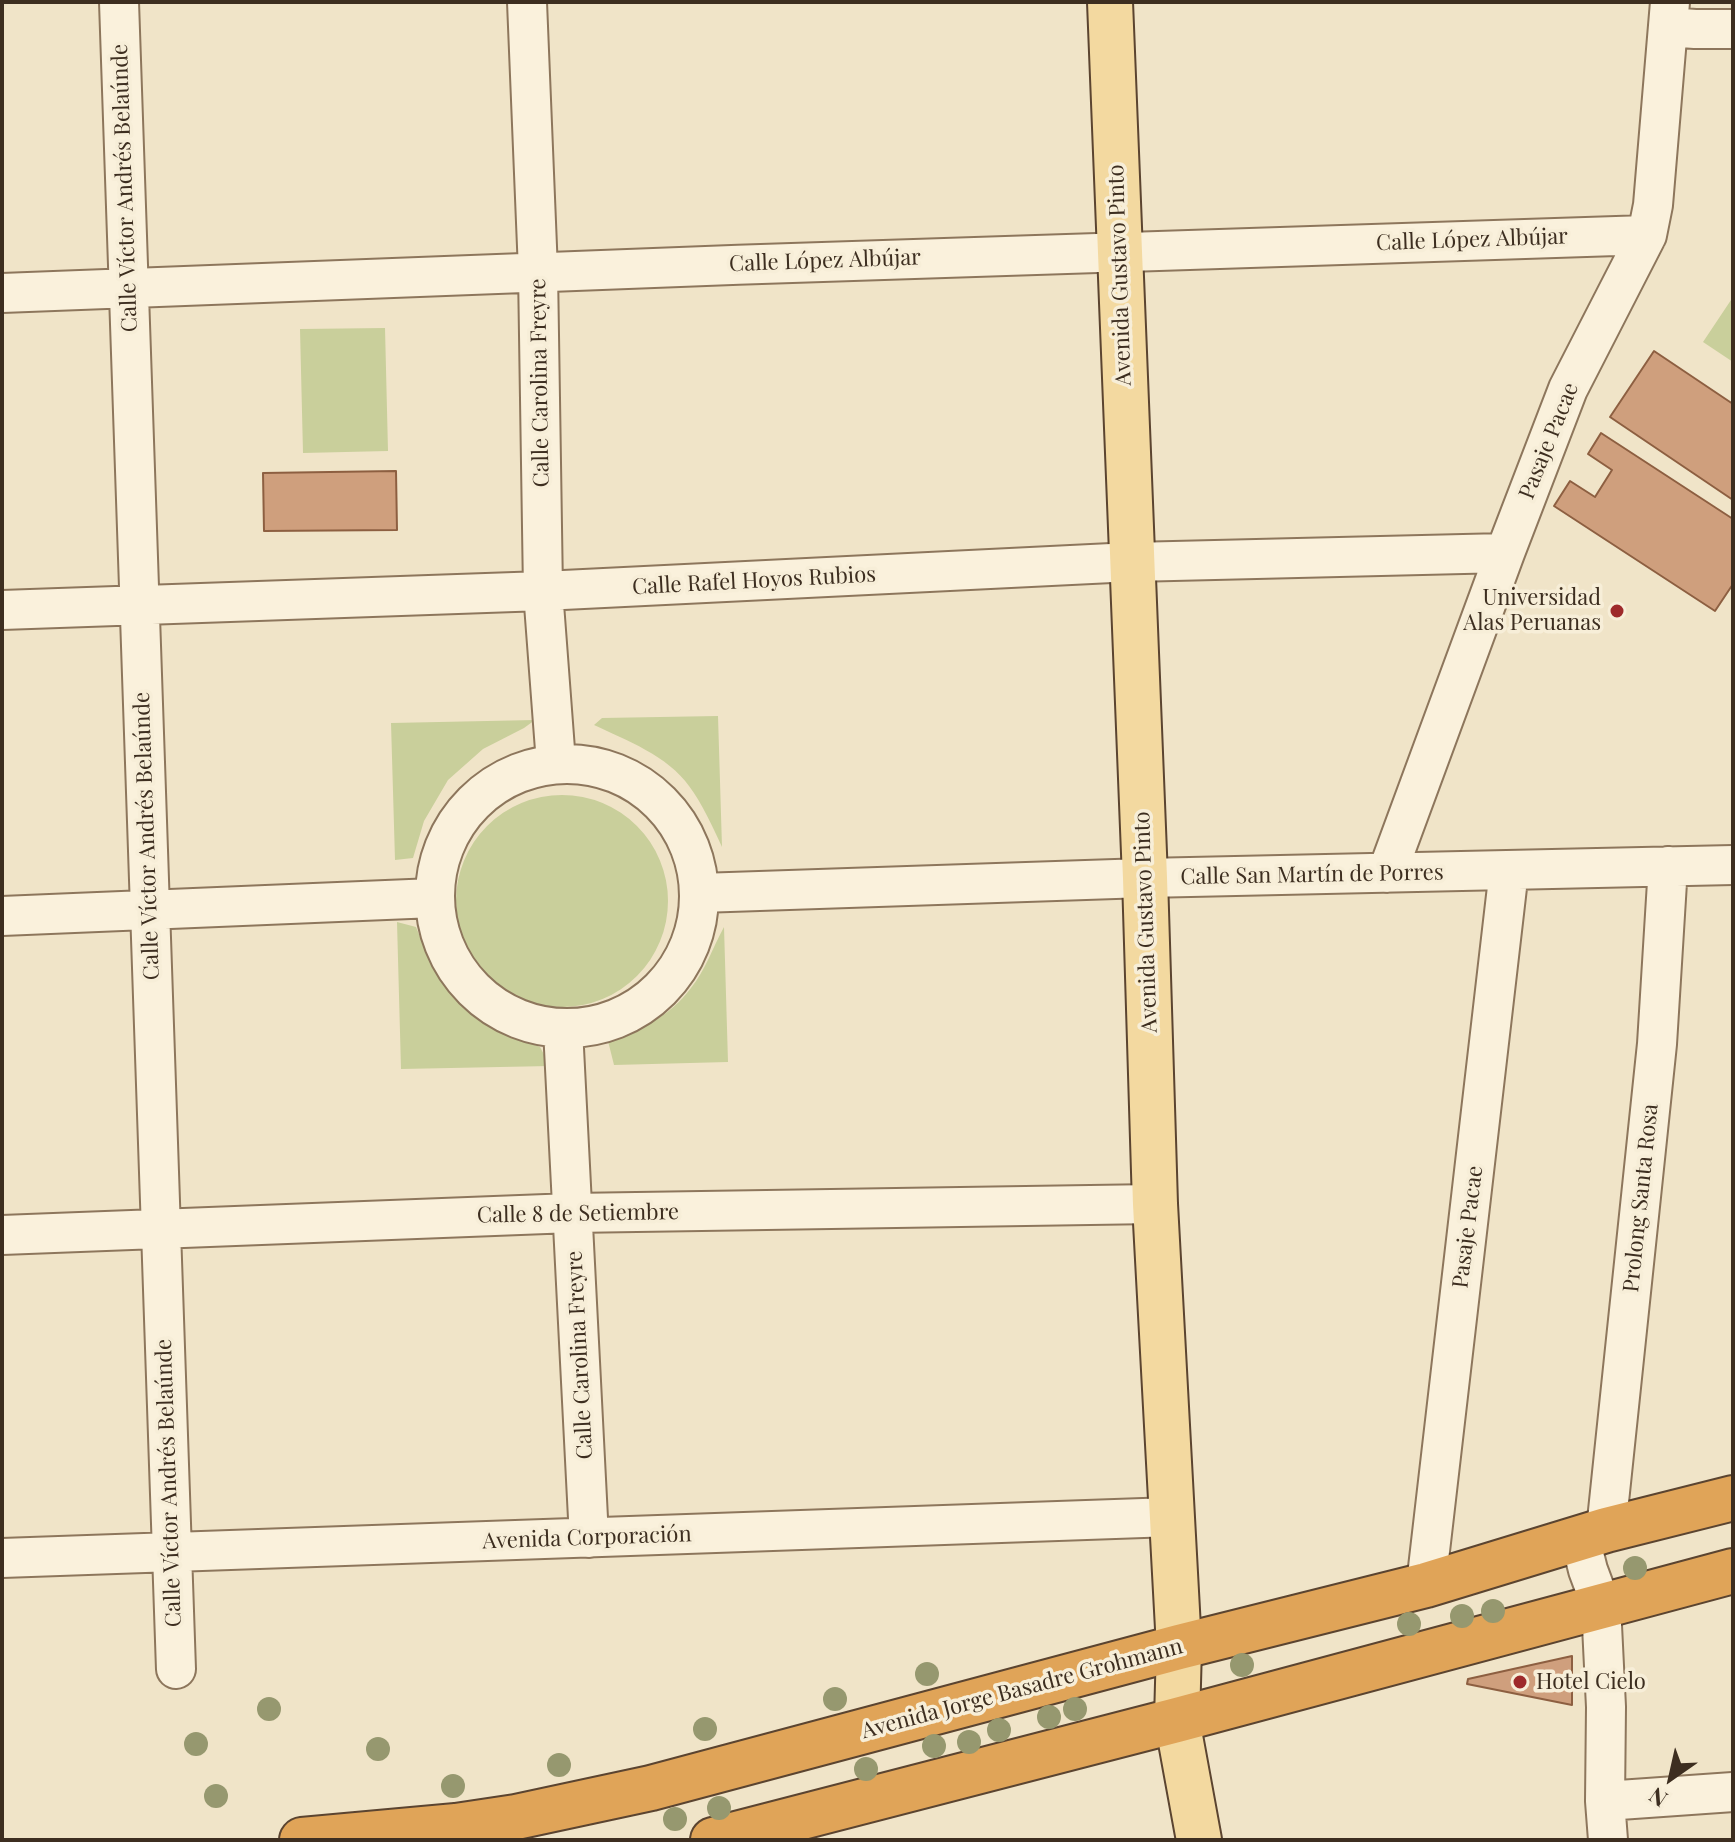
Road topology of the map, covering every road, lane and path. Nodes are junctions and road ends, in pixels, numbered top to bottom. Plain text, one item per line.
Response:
1 (119, 2) edge
2 (527, 2) edge
3 (1110, 2) edge
4 (1669, 14) edge
5 (1733, 29) edge
6 (1647, 235) junction
7 (1119, 250) junction
8 (538, 271) junction
9 (128, 288) junction
10 (2, 293) edge
11 (1505, 553) junction
12 (1132, 562) junction
13 (543, 591) junction
14 (139, 604) junction
15 (2, 610) edge
16 (556, 763) junction
17 (1733, 865) edge
18 (1668, 866) junction
19 (1509, 870) junction
20 (1387, 873) junction
21 (1145, 878) junction
22 (700, 893) junction
23 (434, 898) junction
24 (149, 910) junction
25 (2, 916) edge
26 (563, 1029) junction
27 (1155, 1204) junction
28 (572, 1213) junction
29 (161, 1228) junction
30 (2, 1235) edge
31 (1733, 1498) edge
32 (1172, 1517) junction
33 (1593, 1534) junction
34 (589, 1538) junction
35 (172, 1552) junction
36 (2, 1558) edge
37 (1733, 1571) edge
38 (1426, 1585) junction
39 (1601, 1605) junction
40 (1179, 1647) junction
41 (176, 1669) dead end
42 (1177, 1720) junction
43 (1733, 1792) edge
44 (1605, 1801) junction
45 (456, 1833) edge
46 (302, 1840) edge
47 (713, 1840) edge
48 (1199, 1840) edge
49 (1608, 1840) edge

1 - 9 street, Calle Víctor Andrés Belaúnde
2 - 8 street, Calle Carolina Freyre
3 - 7 main road, Avenida Gustavo Pinto
4 - 5 street
4 - 6 street, Pasaje Pacae
6 - 7 street, Calle López Albújar
6 - 11 street, Pasaje Pacae
7 - 8 street, Calle López Albújar
7 - 12 main road, Avenida Gustavo Pinto
8 - 9 street, Calle López Albújar
8 - 13 street, Calle Carolina Freyre
9 - 10 street, Calle López Albújar
9 - 14 street, Calle Víctor Andrés Belaúnde
11 - 12 street, Calle Rafel Hoyos Rubios
11 - 20 street, Pasaje Pacae
12 - 13 street, Calle Rafel Hoyos Rubios
12 - 21 main road, Avenida Gustavo Pinto
13 - 14 street, Calle Rafel Hoyos Rubios
13 - 16 street, Calle Carolina Freyre
14 - 15 street, Calle Rafel Hoyos Rubios
14 - 24 street, Calle Víctor Andrés Belaúnde
16 - 22 street
16 - 23 street
17 - 18 street, Calle San Martín de Porres
18 - 19 street, Calle San Martín de Porres
18 - 33 street, Prolong Santa Rosa
19 - 20 street, Calle San Martín de Porres
19 - 38 street, Pasaje Pacae
20 - 21 street, Calle San Martín de Porres
21 - 22 street, Calle San Martín de Porres
21 - 27 main road, Avenida Gustavo Pinto
22 - 26 street
23 - 24 street
23 - 26 street
24 - 25 street
24 - 29 street, Calle Víctor Andrés Belaúnde
26 - 28 street, Calle Carolina Freyre
27 - 28 street, Calle 8 de Setiembre
27 - 32 main road, Avenida Gustavo Pinto
28 - 29 street, Calle 8 de Setiembre
28 - 34 street, Calle Carolina Freyre
29 - 30 street, Calle 8 de Setiembre
29 - 35 street, Calle Víctor Andrés Belaúnde
31 - 33 highway, Avenida Jorge Basadre Grohmann
32 - 34 street, Avenida Corporación
32 - 40 main road, Avenida Gustavo Pinto
33 - 38 highway, Avenida Jorge Basadre Grohmann
33 - 39 street
34 - 35 street, Avenida Corporación
35 - 36 street, Avenida Corporación
35 - 41 street, Calle Víctor Andrés Belaúnde
37 - 39 highway
38 - 40 highway, Avenida Jorge Basadre Grohmann
39 - 42 highway
39 - 44 street
40 - 42 main road, Avenida Gustavo Pinto
40 - 45 highway, Avenida Jorge Basadre Grohmann
42 - 47 highway
42 - 48 main road, Avenida Gustavo Pinto
43 - 44 street
44 - 49 street
45 - 46 highway, Avenida Jorge Basadre Grohmann

